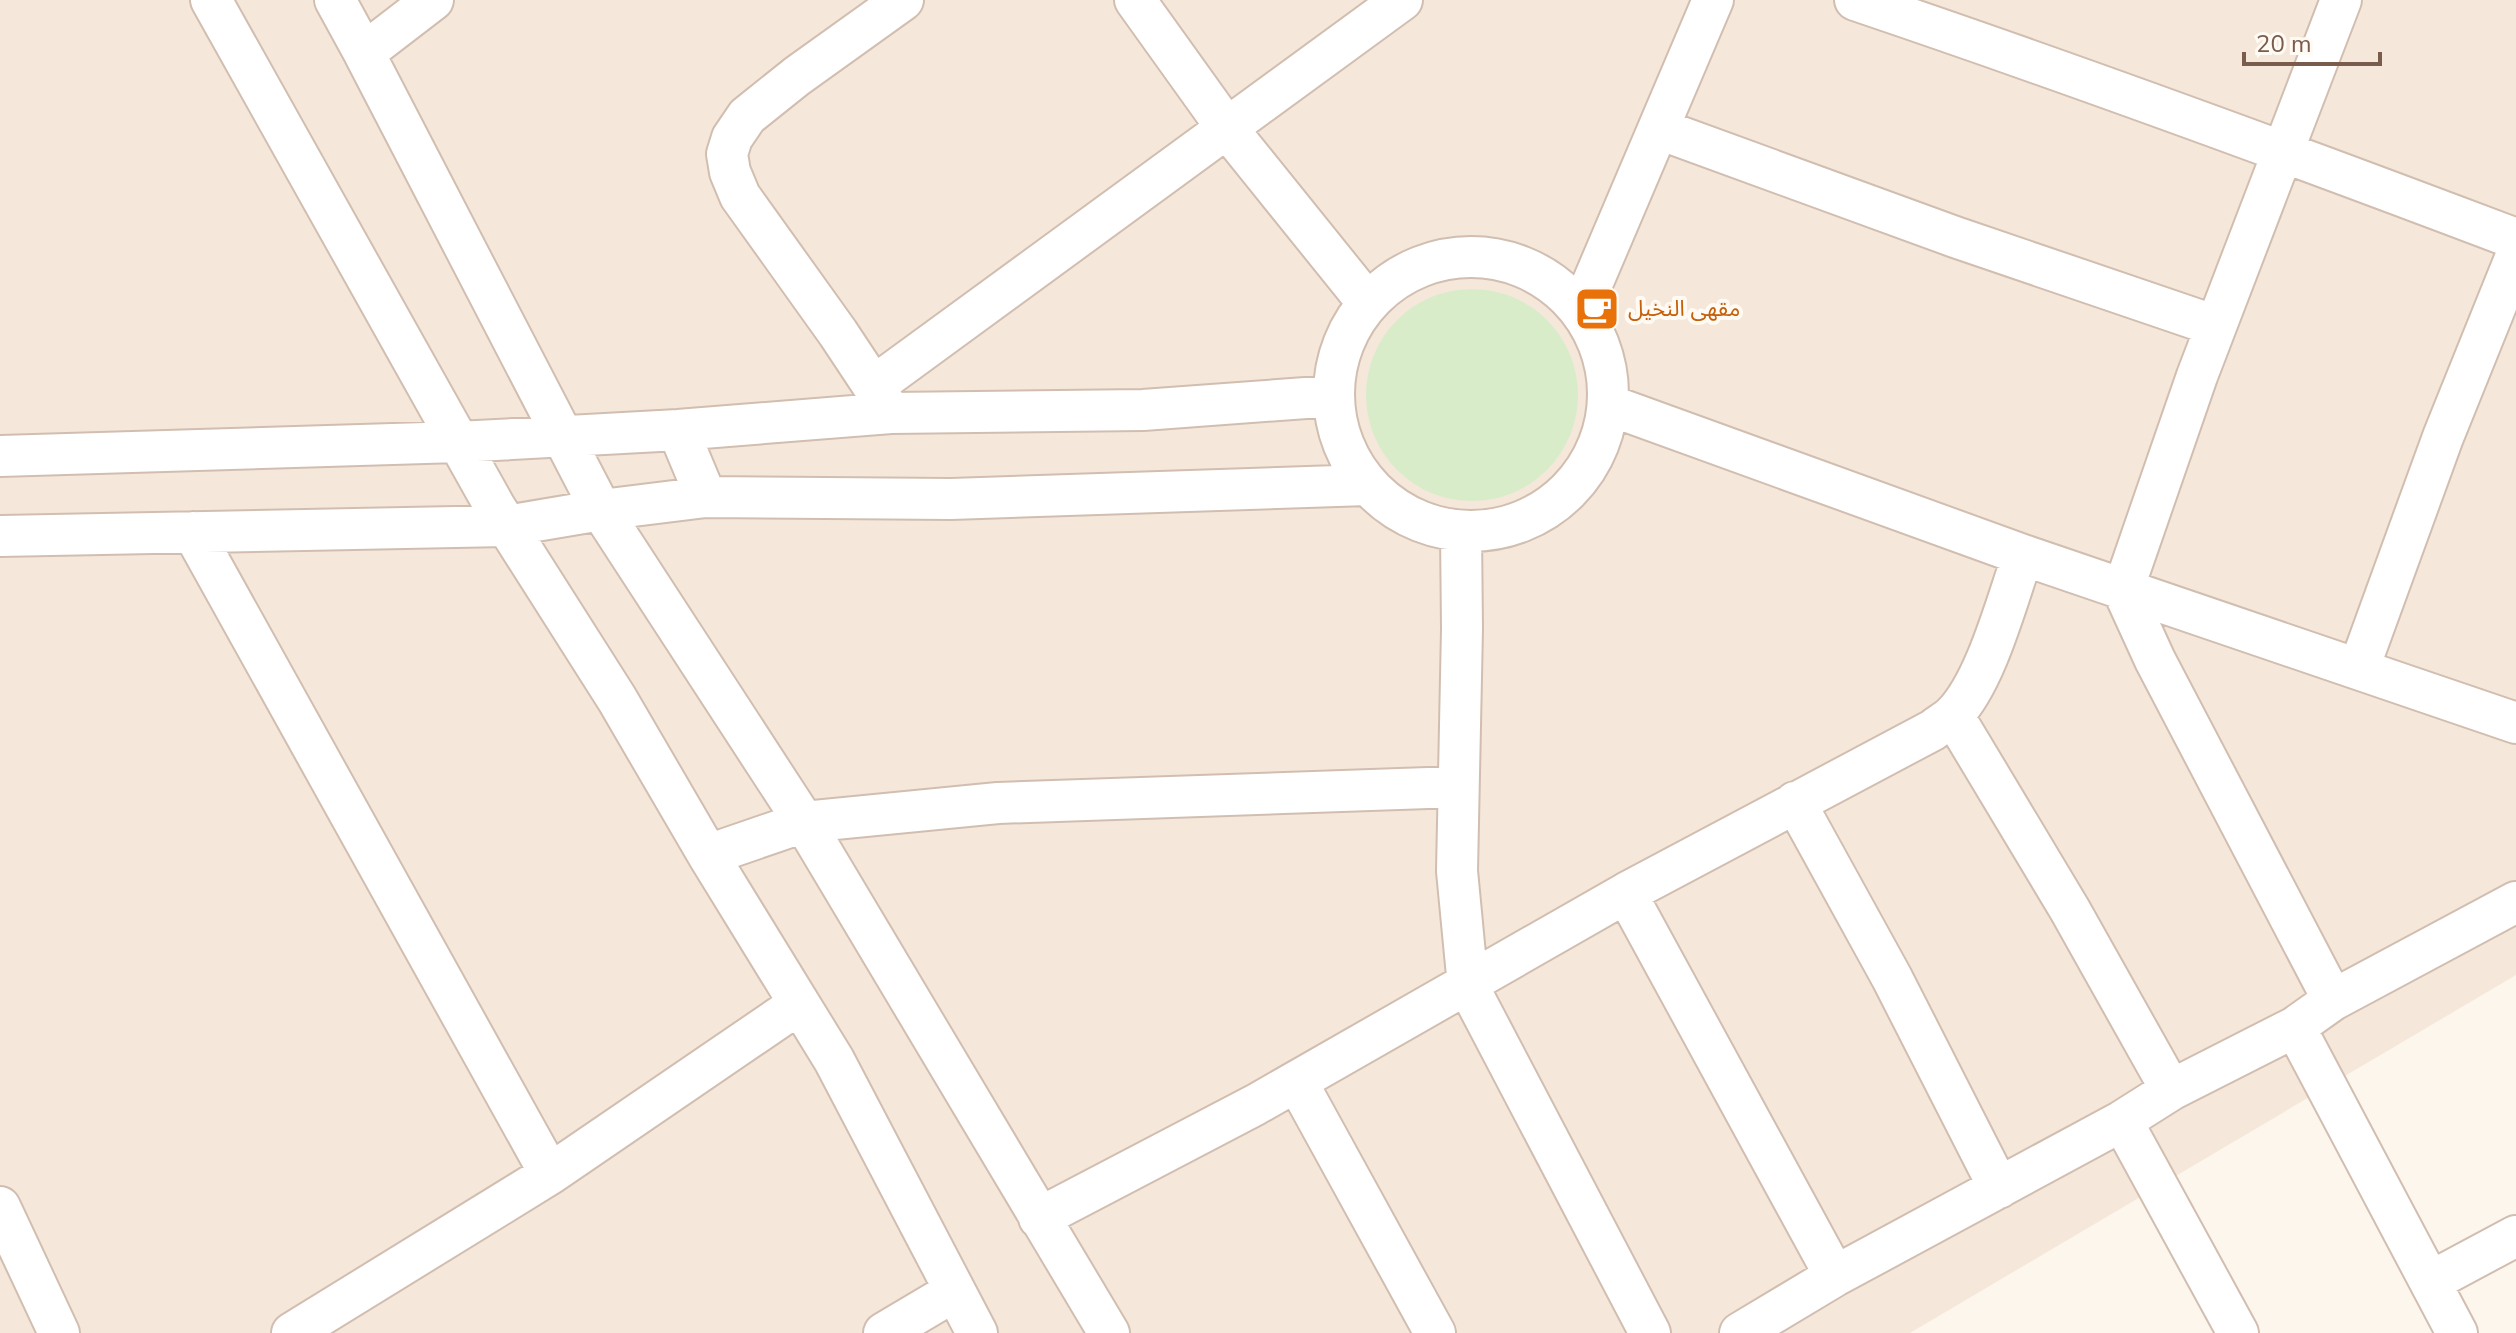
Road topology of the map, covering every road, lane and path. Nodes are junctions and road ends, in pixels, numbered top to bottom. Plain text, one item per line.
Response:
1 (211, 0) edge
2 (335, 0) edge
3 (433, 0) edge
4 (903, 0) edge
5 (1135, 0) edge
6 (1402, 0) edge
7 (1713, 0) edge
8 (1855, 0) edge
9 (2341, 0) edge
10 (364, 53) junction
11 (1226, 127) junction
12 (1659, 129) junction
13 (2283, 151) junction
14 (2516, 239) edge
15 (2516, 256) edge
16 (1367, 302) junction
17 (1581, 310) junction
18 (2216, 326) junction
19 (1333, 396) junction
20 (883, 400) junction
21 (1609, 405) junction
22 (678, 430) junction
23 (561, 435) junction
24 (458, 442) junction
25 (0, 456) edge
26 (1367, 485) junction
27 (706, 497) junction
28 (601, 510) junction
29 (506, 526) junction
30 (193, 532) junction
31 (1461, 532) junction
32 (0, 536) edge
33 (2023, 555) junction
34 (2123, 590) junction
35 (2359, 668) junction
36 (1953, 715) junction
37 (2516, 723) edge
38 (1457, 787) junction
39 (1795, 802) junction
40 (804, 822) junction
41 (708, 855) junction
42 (1626, 893) junction
43 (2516, 902) edge
44 (1468, 986) junction
45 (2333, 1000) junction
46 (799, 1004) junction
47 (2295, 1027) junction
48 (1297, 1082) junction
49 (2171, 1090) junction
50 (2122, 1121) junction
51 (550, 1174) junction
52 (1999, 1188) junction
53 (0, 1207) edge
54 (1039, 1218) junction
55 (2516, 1236) edge
56 (1835, 1276) junction
57 (2430, 1282) junction
58 (953, 1292) junction
59 (59, 1333) edge
60 (292, 1333) edge
61 (884, 1333) edge
62 (977, 1333) edge
63 (1109, 1333) edge
64 (1435, 1333) edge
65 (1650, 1333) edge
66 (1740, 1333) edge
67 (2238, 1333) edge
68 (2457, 1333) edge

1 - 24 street
2 - 10 street
3 - 10 street
4 - 20 street
5 - 11 street
6 - 11 street
7 - 12 street
8 - 13 street
9 - 13 street
10 - 23 street
11 - 16 street
11 - 20 street
12 - 17 street
12 - 18 street
13 - 14 street
13 - 18 street
15 - 35 street
16 - 17 street
16 - 19 street
17 - 21 street
18 - 34 street
19 - 20 street
19 - 26 street
20 - 22 street
21 - 31 street
21 - 33 street
22 - 23 street
22 - 27 street
23 - 24 street
23 - 28 street
24 - 25 street
24 - 29 street
26 - 27 street
26 - 31 street
27 - 28 street
28 - 29 street
28 - 40 street
29 - 30 street
29 - 41 street
30 - 32 street
30 - 51 street
31 - 38 street
33 - 34 street
33 - 36 street
34 - 35 street
34 - 45 street
35 - 37 street
36 - 39 street
36 - 49 street
38 - 40 street
38 - 44 street
39 - 42 street
39 - 52 street
40 - 41 street
40 - 54 street
41 - 46 street
42 - 44 street
42 - 56 street
43 - 45 street
44 - 48 street
44 - 65 street
45 - 47 street
46 - 51 street
46 - 58 street
47 - 49 street
47 - 57 street
48 - 54 street
48 - 64 street
49 - 50 street
50 - 52 street
50 - 67 street
51 - 60 street
52 - 56 street
53 - 59 street
54 - 63 street
55 - 57 street
56 - 66 street
57 - 68 street
58 - 61 street
58 - 62 street

